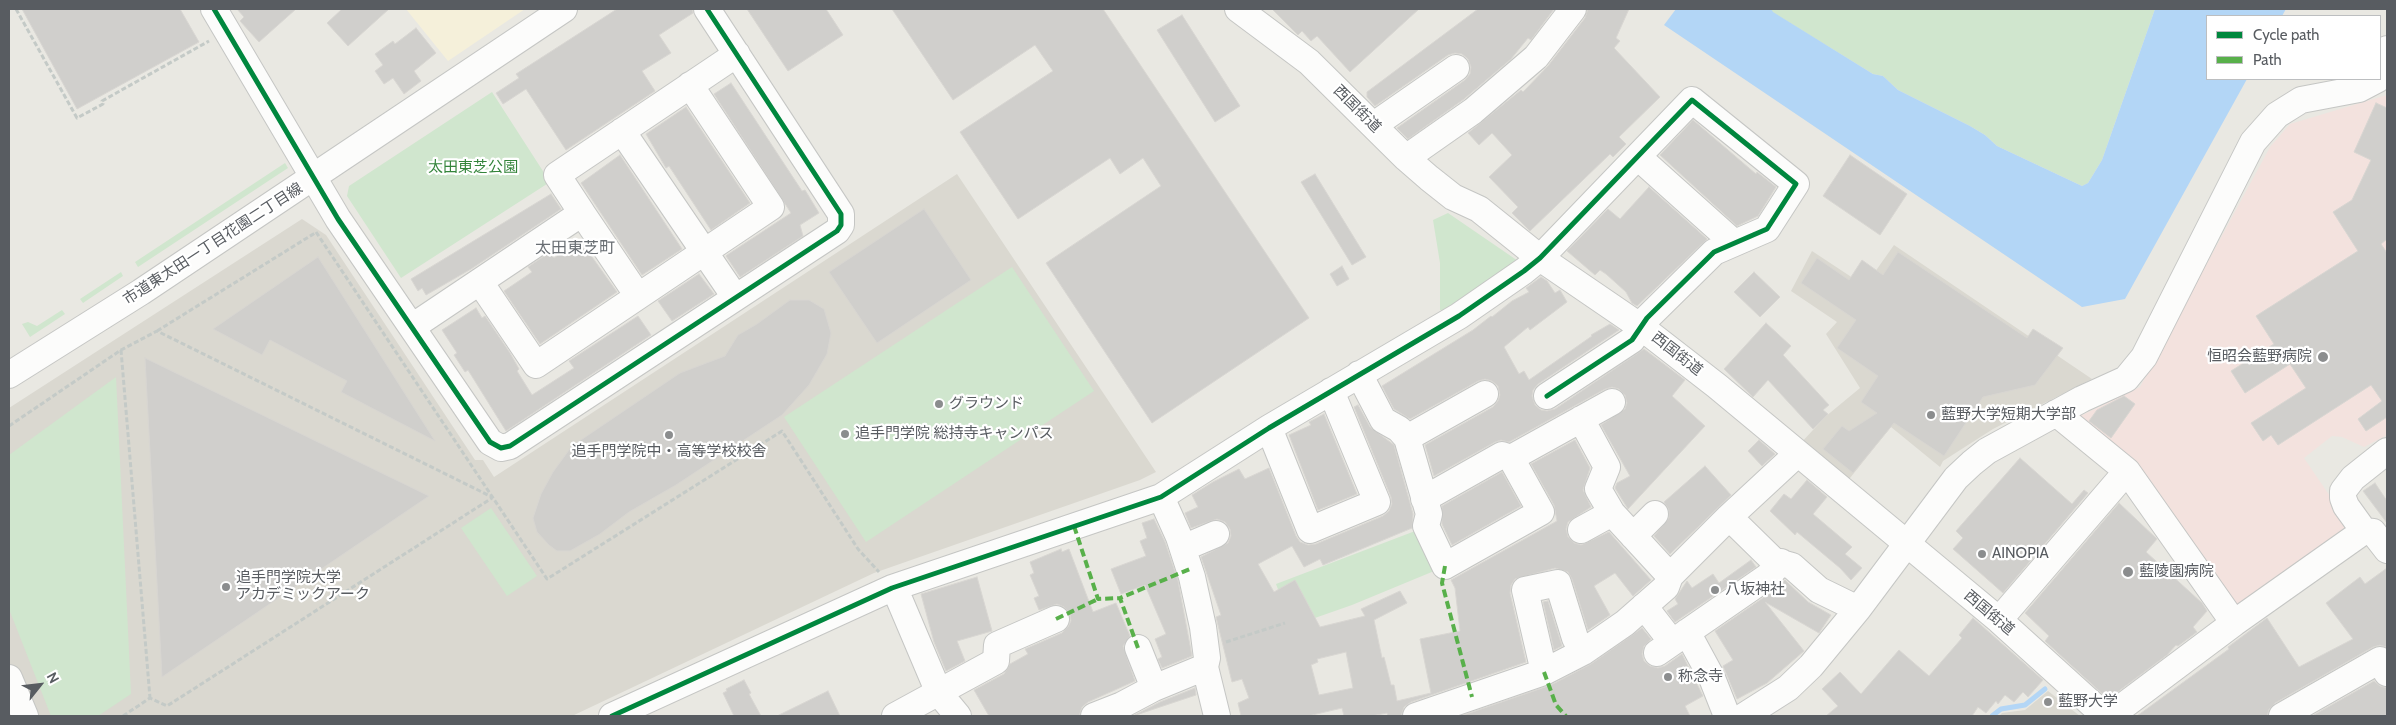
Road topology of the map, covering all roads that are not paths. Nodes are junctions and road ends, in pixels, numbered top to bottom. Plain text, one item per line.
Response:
1 (214, 9) edge
2 (564, 9) edge
3 (708, 9) edge
4 (1573, 9) edge
5 (1242, 10) edge
6 (2387, 48) edge
7 (737, 54) junction
8 (1456, 68) dead end
9 (2381, 69) edge
10 (2377, 80) edge
11 (690, 85) junction
12 (1374, 125) junction
13 (622, 131) junction
14 (1638, 157) junction
15 (1406, 158) junction
16 (312, 178) junction
17 (582, 213) junction
18 (1733, 242) junction
19 (704, 252) junction
20 (1540, 258) junction
21 (480, 282) junction
22 (638, 296) junction
23 (735, 297) junction
24 (412, 327) junction
25 (1642, 327) junction
26 (1359, 374) junction
27 (9, 375) edge
28 (1331, 391) junction
29 (1485, 394) dead end
30 (1547, 396) dead end
31 (1612, 402) dead end
32 (2056, 414) junction
33 (1581, 419) junction
34 (1269, 428) junction
35 (1407, 438) junction
36 (2387, 451) edge
37 (1797, 454) junction
38 (1511, 458) junction
39 (2127, 472) junction
40 (1161, 497) junction
41 (1424, 498) junction
42 (1612, 513) junction
43 (1655, 514) dead end
44 (1729, 517) junction
45 (1581, 530) dead end
46 (2364, 531) junction
47 (1216, 534) dead end
48 (1633, 536) junction
49 (1906, 543) junction
50 (1183, 548) junction
51 (2387, 550) edge
52 (1781, 562) junction
53 (1670, 576) junction
54 (892, 588) junction
55 (1644, 606) junction
56 (1858, 609) junction
57 (1056, 619) dead end
58 (1999, 620) junction
59 (2234, 623) junction
60 (1672, 642) junction
61 (1138, 648) dead end
62 (1583, 652) junction
63 (1206, 658) junction
64 (1544, 672) junction
65 (2387, 673) edge
66 (9, 678) edge
67 (1154, 688) junction
68 (939, 693) junction
69 (25, 716) edge
70 (612, 716) edge
71 (895, 716) edge
72 (958, 716) edge
73 (1094, 716) edge
74 (1216, 716) edge
75 (1416, 716) edge
76 (1727, 716) edge
77 (1744, 716) edge
78 (2105, 716) edge
79 (2110, 716) edge
80 (2282, 716) edge

1 - 16 street
2 - 16 street, 市道東太田一丁目花園二丁目線
3 - 7 street
4 - 15 street
5 - 12 street, 西国街道
6 - 9 street
7 - 11 street
7 - 23 street
8 - 12 street
10 - 32 street
11 - 13 street
11 - 19 street
12 - 15 street, 西国街道
13 - 17 street
13 - 19 street
14 - 18 street
14 - 18 street
14 - 20 street
15 - 20 street, 西国街道
16 - 24 street
16 - 27 street, 市道東太田一丁目花園二丁目線
17 - 21 street
17 - 22 street
18 - 25 street
19 - 22 street
19 - 23 street
20 - 25 street, 西国街道
20 - 26 street
21 - 22 street
21 - 24 street
23 - 24 street
25 - 30 street
25 - 37 street, 西国街道
26 - 28 street
26 - 35 street
28 - 34 street
28 - 34 street
29 - 35 street
31 - 33 street
32 - 39 street
32 - 49 street
33 - 38 street
33 - 42 street
34 - 40 street
35 - 41 street
36 - 46 street
37 - 44 street
37 - 49 street, 西国街道
38 - 41 street
38 - 41 street
39 - 58 street
39 - 59 street
40 - 50 street
40 - 54 street
42 - 45 street
42 - 48 street
43 - 48 street
44 - 52 street
44 - 53 street
46 - 51 street
46 - 59 street
47 - 50 street
48 - 53 street
49 - 56 street
49 - 58 street, 西国街道
50 - 63 street
52 - 56 street
52 - 60 street
53 - 55 street
54 - 68 street
54 - 70 street
55 - 60 street
55 - 62 street
56 - 77 street
57 - 68 street
58 - 78 street, 西国街道
59 - 79 street
60 - 76 street
61 - 67 street
62 - 64 street
62 - 64 street
63 - 67 street
63 - 74 street
64 - 75 street
65 - 80 street
66 - 69 street
67 - 73 street
68 - 71 street
68 - 72 street

